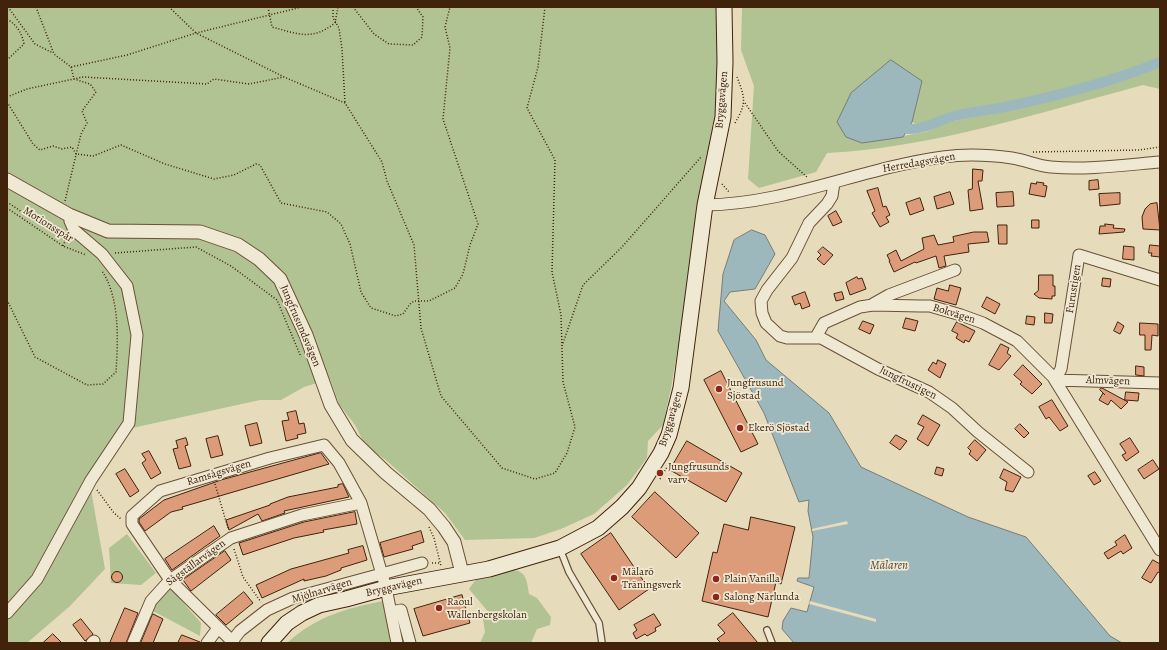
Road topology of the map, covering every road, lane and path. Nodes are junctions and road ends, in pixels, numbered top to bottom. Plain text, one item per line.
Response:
1 (8, 7) edge
2 (36, 7) edge
3 (169, 7) edge
4 (268, 7) edge
5 (302, 7) edge
6 (333, 7) edge
7 (338, 7) edge
8 (353, 7) edge
9 (416, 7) edge
10 (450, 7) edge
11 (546, 7) edge
12 (724, 7) edge
13 (270, 16) junction
14 (7, 19) edge
15 (335, 23) junction
16 (196, 33) junction
17 (54, 54) junction
18 (7, 60) edge
19 (71, 67) junction
20 (284, 77) junction
21 (74, 79) junction
22 (7, 97) edge
23 (7, 102) edge
24 (345, 103) junction
25 (745, 103) dead end
26 (706, 151) dead end
27 (76, 154) junction
28 (1160, 162) edge
29 (7, 180) edge
30 (811, 181) dead end
31 (834, 183) junction
32 (7, 202) edge
33 (705, 205) junction
34 (7, 208) edge
35 (71, 216) junction
36 (68, 233) dead end
37 (66, 241) junction
38 (73, 243) dead end
39 (63, 246) junction
40 (97, 255) junction
41 (99, 267) dead end
42 (955, 270) dead end
43 (1160, 280) edge
44 (7, 300) edge
45 (419, 301) junction
46 (873, 305) junction
47 (816, 336) junction
48 (562, 348) junction
49 (303, 361) dead end
50 (1055, 380) junction
51 (1160, 384) edge
52 (668, 466) dead end
53 (1028, 472) dead end
54 (91, 480) junction
55 (656, 484) dead end
56 (361, 503) junction
57 (426, 522) dead end
58 (132, 524) junction
59 (560, 548) junction
60 (1160, 550) edge
61 (422, 563) dead end
62 (441, 563) dead end
63 (380, 573) junction
64 (462, 573) junction
65 (170, 580) junction
66 (386, 588) junction
67 (390, 612) junction
68 (7, 613) edge
69 (218, 628) junction
70 (767, 630) dead end
71 (231, 641) edge
72 (132, 643) edge
73 (207, 643) edge
74 (269, 643) edge
75 (397, 643) edge
76 (410, 643) edge
77 (602, 643) edge
78 (772, 643) edge

1 - 17 path
2 - 17 path
3 - 16 path
4 - 13 path
5 - 13 path
6 - 15 path
7 - 15 path
8 - 9 path
10 - 45 path
11 - 48 path
12 - 33 main road, Bryggavägen
13 - 15 path
13 - 16 path
14 - 18 path
15 - 24 path
16 - 19 path
16 - 20 path
17 - 19 path
19 - 21 path
20 - 21 path
20 - 24 path
21 - 22 path
21 - 27 path
23 - 27 path
24 - 45 path
25 - 30 path
26 - 48 path
27 - 35 path
27 - 45 path
28 - 31 street, Herredagsvägen
29 - 35 street, Jungfrusundsvägen
31 - 33 street, Herredagsvägen
31 - 47 street
32 - 37 path
33 - 59 main road, Bryggavägen
34 - 39 path, Motionsspår
35 - 40 street
35 - 64 street, Jungfrusundsvägen
36 - 37 path
37 - 38 path
37 - 39 path
39 - 40 path, Motionsspår
40 - 49 path
40 - 54 street
41 - 44 path
42 - 46 street
43 - 50 street, Furustigen
45 - 48 path
46 - 47 street, Bokvägen
46 - 50 street, Bokvägen
47 - 53 street, Jungfrustigen
50 - 51 street, Almvägen
50 - 60 street, Bokvägen
52 - 55 path
54 - 58 path
54 - 68 street
56 - 58 street, Ramsågsvägen
56 - 63 street, Ramsågsvägen
56 - 65 street, Sågställarvägen
57 - 62 path
58 - 65 street
59 - 64 main road, Bryggavägen
59 - 77 lane
61 - 63 street, Mjölnarvägen
63 - 66 street, Ramsågsvägen
63 - 71 street, Mjölnarvägen
64 - 66 main road, Bryggavägen
65 - 69 street
65 - 72 street, Sågställarvägen
66 - 67 street, Ramsågsvägen
66 - 74 main road, Bryggavägen
67 - 75 street, Ramsågsvägen
67 - 76 street
69 - 71 street
69 - 73 street
70 - 78 lane

